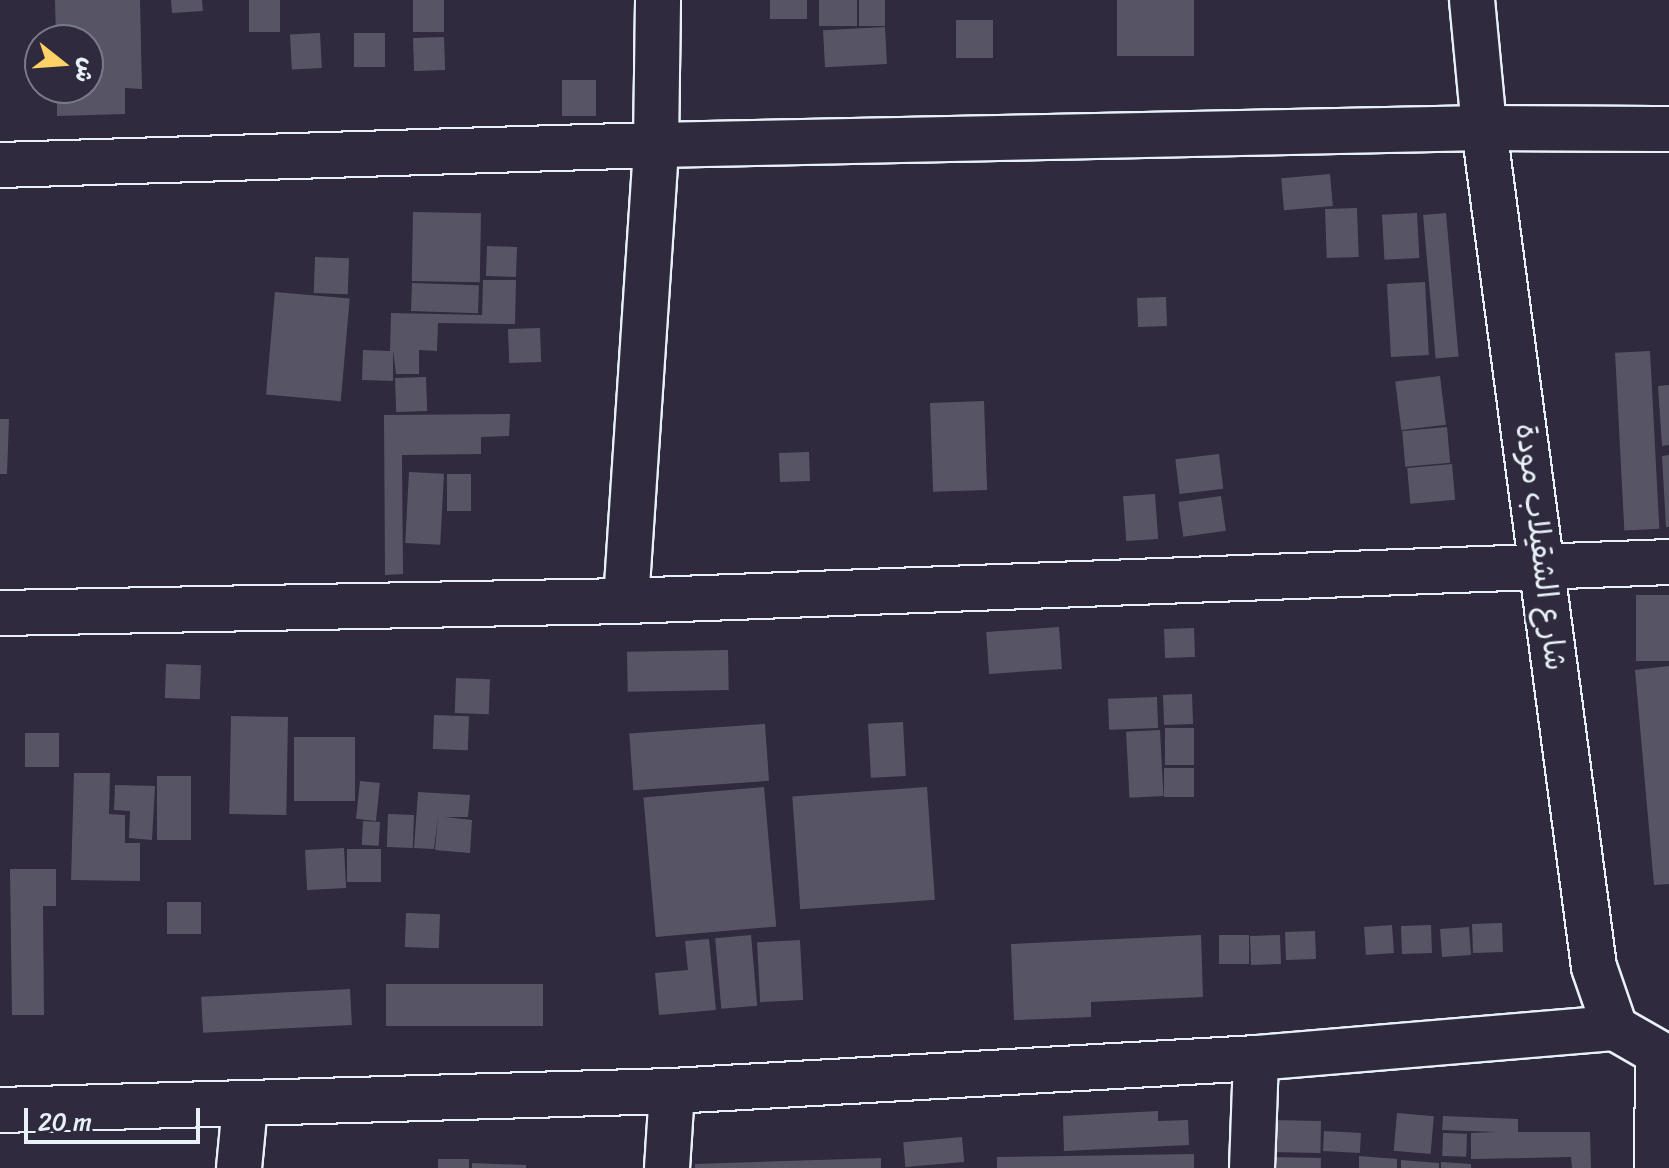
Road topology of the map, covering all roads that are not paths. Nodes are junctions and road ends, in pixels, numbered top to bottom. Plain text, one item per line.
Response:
1 (658, 0) edge
2 (1472, 0) edge
3 (1484, 128) junction
4 (1669, 129) edge
5 (656, 145) junction
6 (0, 165) edge
7 (1669, 562) edge
8 (1545, 563) junction
9 (626, 601) junction
10 (0, 613) edge
11 (1615, 1028) junction
12 (1256, 1058) junction
13 (1664, 1058) edge
14 (672, 1091) junction
15 (245, 1106) junction
16 (0, 1110) edge
17 (239, 1168) edge
18 (667, 1168) edge
19 (1252, 1168) edge
20 (1657, 1168) edge

1 - 5 street
2 - 3 street, شارع الشقيلاب مودة
3 - 4 street
3 - 5 street
3 - 8 street, شارع الشقيلاب مودة
5 - 6 street
5 - 9 street
7 - 8 street
8 - 9 street
8 - 11 street, شارع الشقيلاب مودة
9 - 10 street
11 - 12 street
11 - 13 street
12 - 14 street
12 - 19 street
13 - 20 street
14 - 15 street
14 - 18 street
15 - 16 street
15 - 17 street

